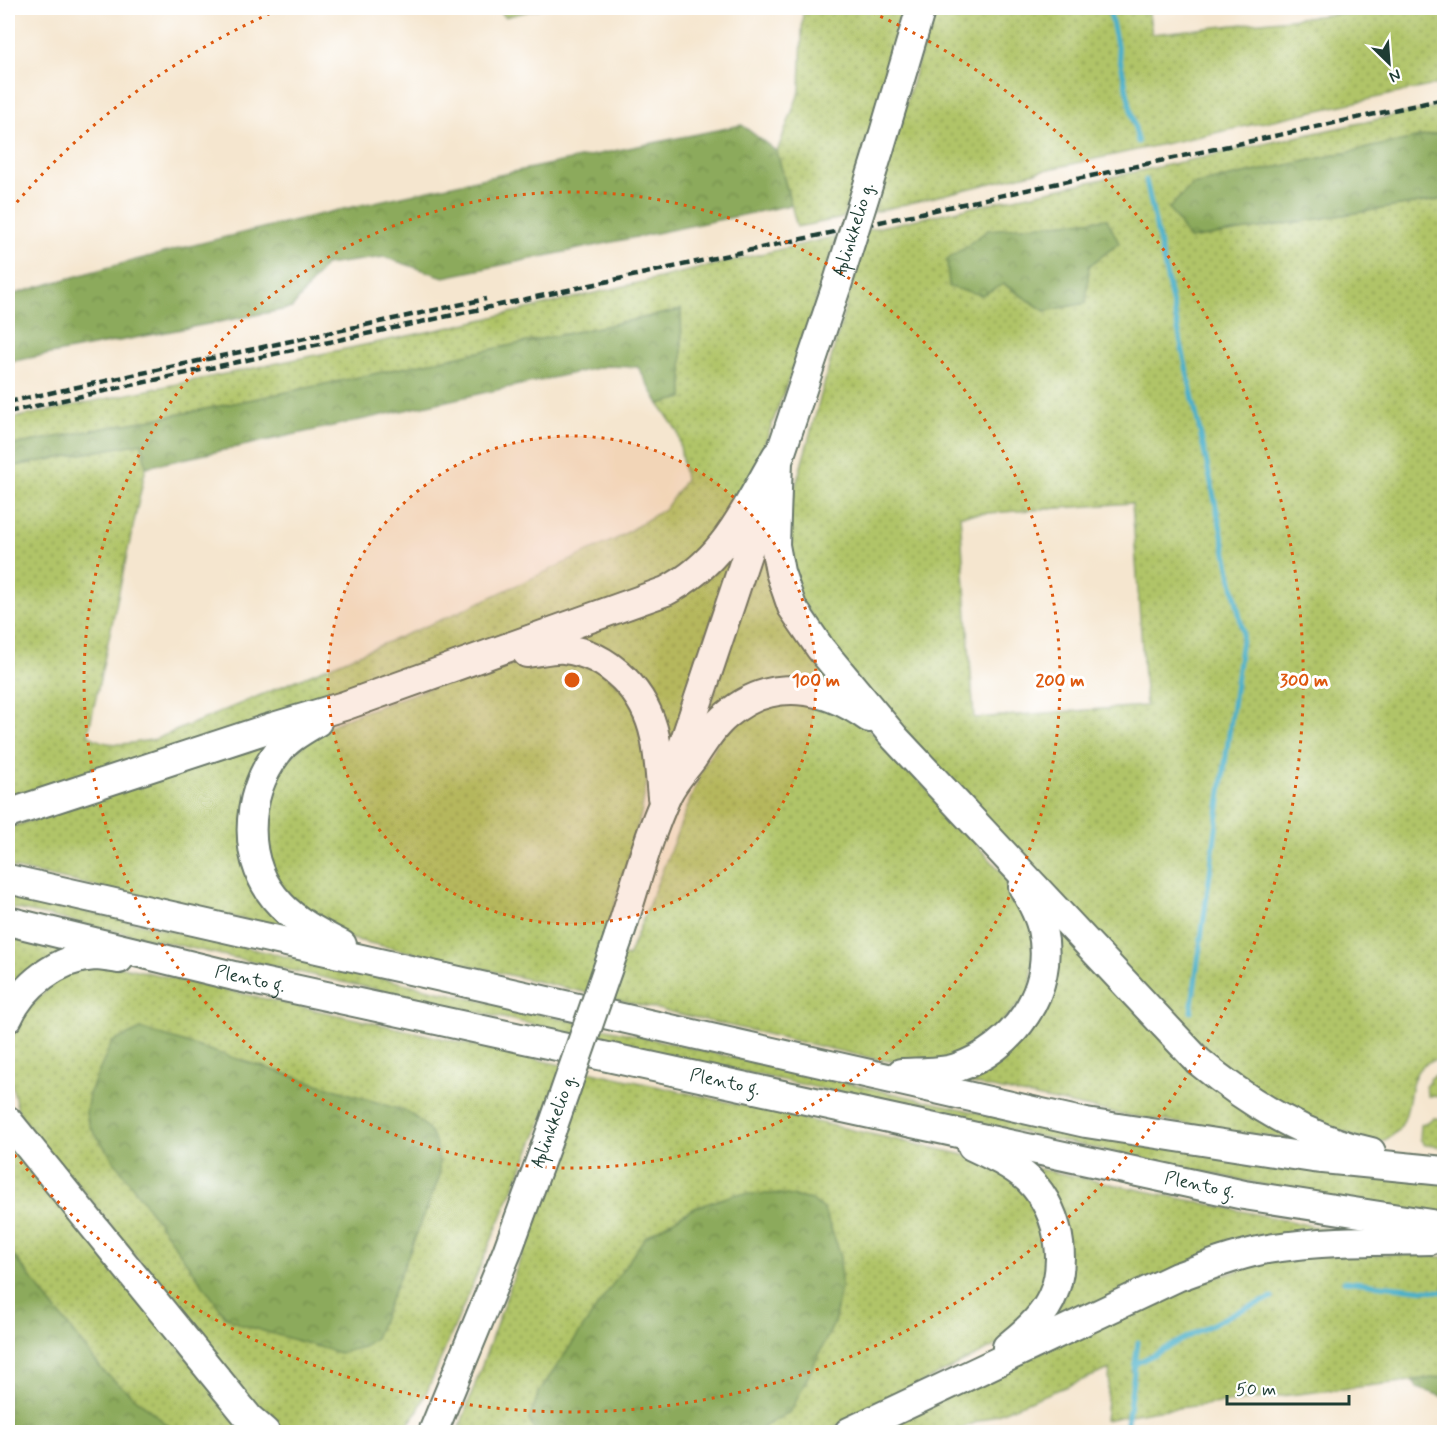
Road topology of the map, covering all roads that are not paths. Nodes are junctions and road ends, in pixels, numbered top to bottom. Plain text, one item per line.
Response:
1 (921, 8) edge
2 (780, 454) junction
3 (483, 658) junction
4 (344, 706) junction
5 (895, 738) junction
6 (665, 799) junction
7 (8, 814) edge
8 (1006, 856) junction
9 (8, 879) edge
10 (8, 921) edge
11 (379, 964) junction
12 (234, 975) junction
13 (8, 1018) edge
14 (874, 1076) junction
15 (8, 1104) edge
16 (16, 1131) edge
17 (944, 1131) junction
18 (1444, 1160) edge
19 (1444, 1171) edge
20 (1444, 1226) edge
21 (1444, 1240) edge
22 (456, 1376) junction
23 (913, 1401) junction
24 (445, 1405) junction
25 (257, 1428) edge
26 (412, 1432) edge
27 (433, 1432) edge
28 (440, 1432) edge
29 (849, 1432) edge

1 - 2 highway, Aplinkkelio g., bridge
2 - 3 highway
2 - 5 highway
2 - 6 highway, Aplinkkelio g.
3 - 4 highway
3 - 6 highway
4 - 7 highway
4 - 11 highway
5 - 6 highway
5 - 8 highway
6 - 22 highway, Aplinkkelio g., bridge
8 - 14 highway
8 - 18 highway
9 - 11 highway
10 - 12 highway, Plento g.
11 - 14 highway
12 - 13 highway
12 - 17 highway, Plento g.
14 - 19 highway
15 - 16 highway
16 - 25 highway
17 - 20 highway, Plento g.
17 - 23 highway
21 - 23 highway
22 - 24 highway, Aplinkkelio g.
22 - 26 highway
23 - 29 highway
24 - 27 highway, Aplinkkelio g.
24 - 28 highway

